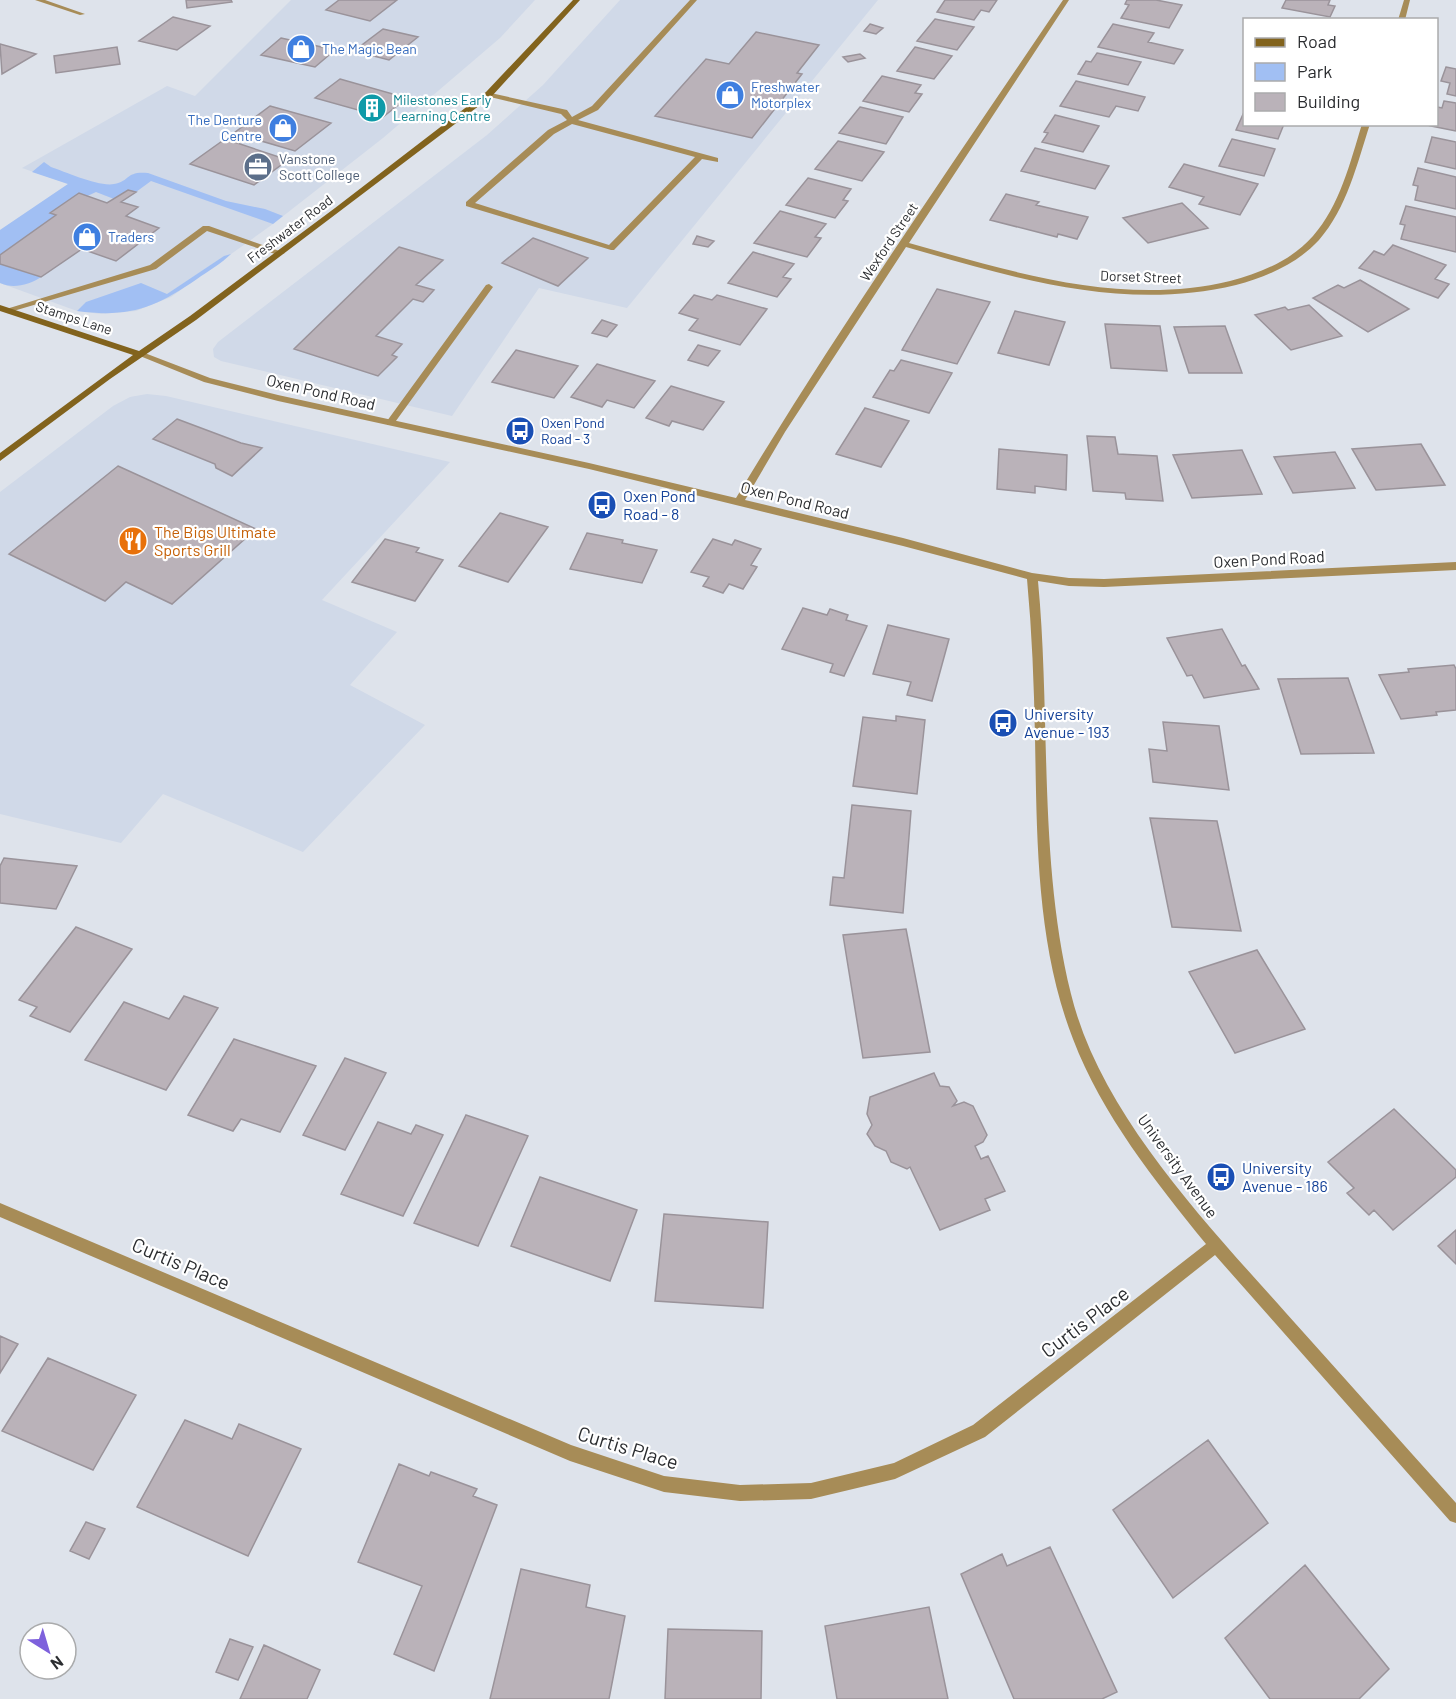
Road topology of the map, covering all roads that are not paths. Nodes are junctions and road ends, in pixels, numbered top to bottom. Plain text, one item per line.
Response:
1 (38, 0) edge
2 (577, 0) edge
3 (694, 0) edge
4 (1066, 0) edge
5 (1407, 0) edge
6 (82, 14) dead end
7 (1402, 18) edge
8 (489, 94) junction
9 (571, 121) junction
10 (1365, 126) edge
11 (700, 156) junction
12 (715, 160) dead end
13 (904, 244) junction
14 (280, 253) junction
15 (489, 287) dead end
16 (4, 309) edge
17 (139, 354) junction
18 (390, 423) junction
19 (0, 458) edge
20 (739, 502) junction
21 (1456, 566) edge
22 (1032, 577) junction
23 (0, 1210) edge
24 (1216, 1245) junction
25 (1456, 1515) edge

1 - 6 street
2 - 8 main road, Freshwater Road
3 - 9 street
4 - 13 street, Wexford Street
5 - 7 street
8 - 9 street
8 - 14 main road, Freshwater Road
9 - 11 street
9 - 11 street
10 - 13 street, Dorset Street
11 - 12 street
13 - 20 street, Wexford Street
14 - 16 street
14 - 17 main road, Freshwater Road
15 - 18 street
16 - 17 main road, Stamps Lane
17 - 18 street, Oxen Pond Road
17 - 19 main road, Freshwater Road
18 - 20 street, Oxen Pond Road
20 - 22 street, Oxen Pond Road
21 - 22 street, Oxen Pond Road
22 - 24 street, University Avenue
23 - 24 street, Curtis Place
24 - 25 street, University Avenue

